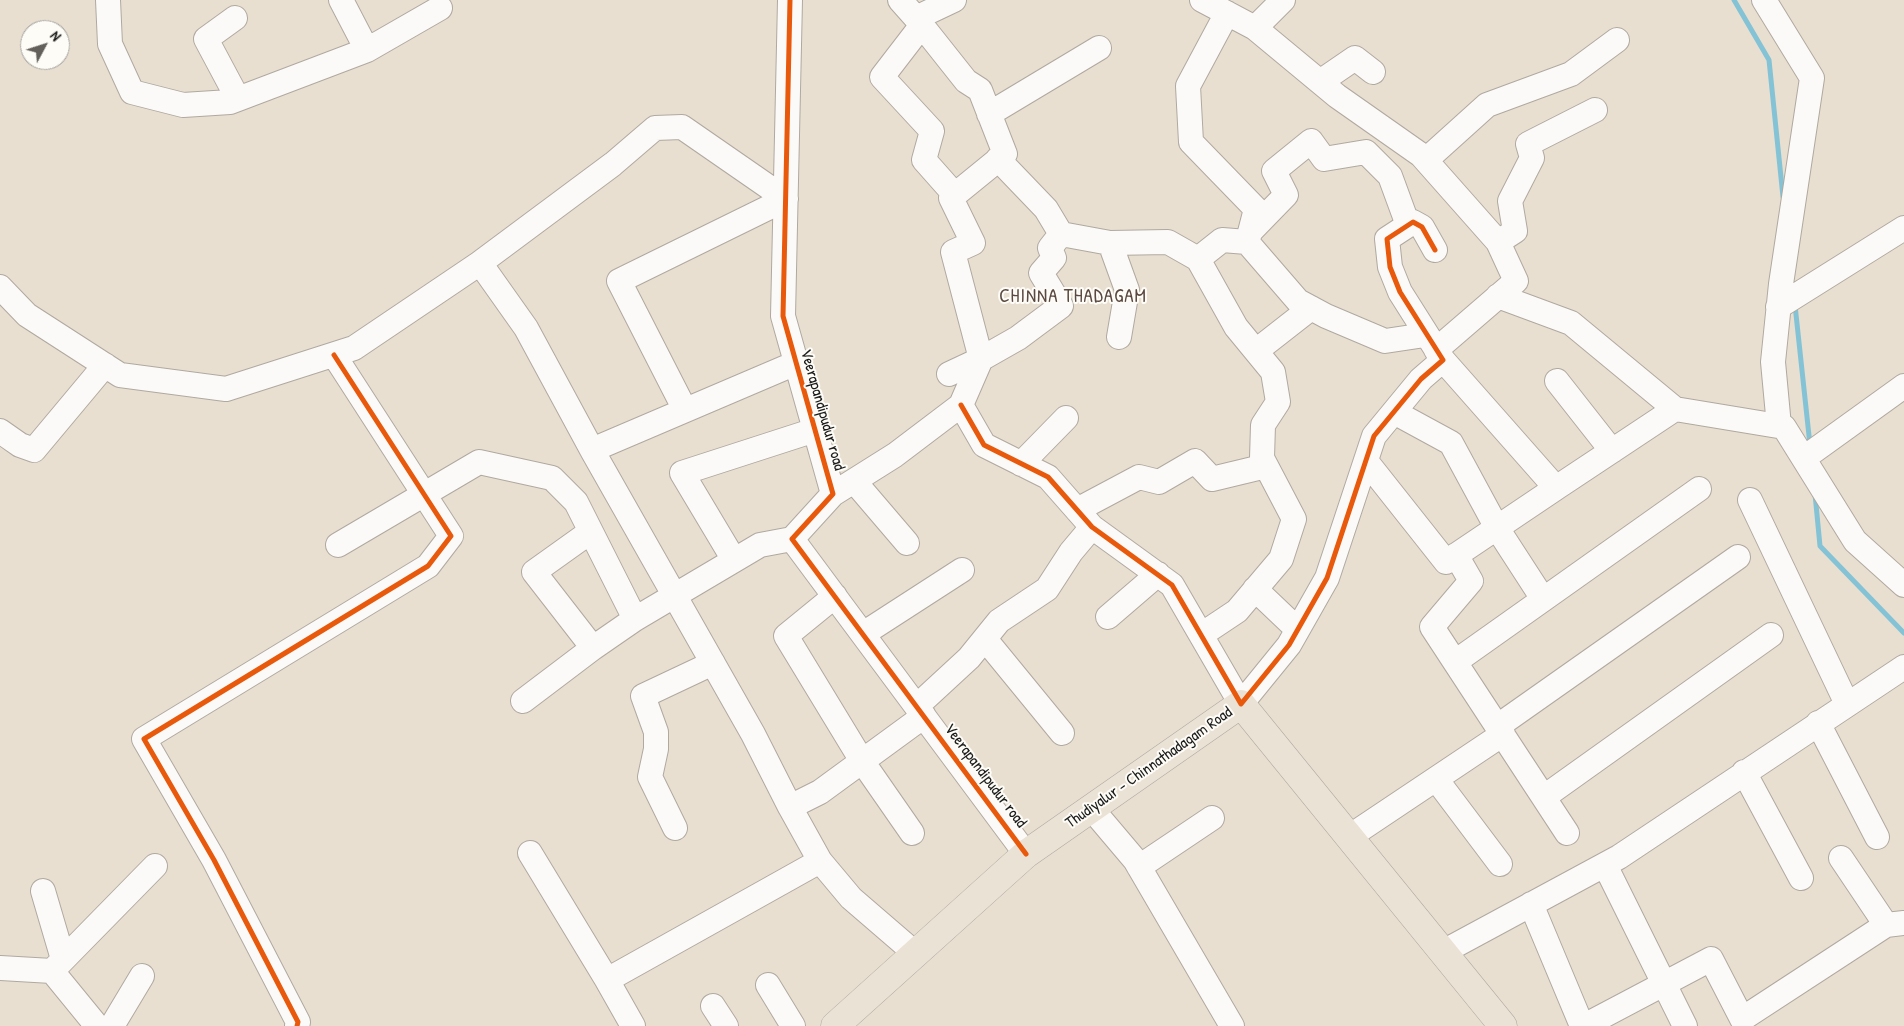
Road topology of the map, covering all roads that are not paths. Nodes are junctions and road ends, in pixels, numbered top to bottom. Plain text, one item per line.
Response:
1 (108, 0) edge
2 (341, 0) edge
3 (790, 0) edge
4 (900, 0) edge
5 (954, 0) edge
6 (1202, 0) edge
7 (1282, 0) edge
8 (1764, 0) edge
9 (443, 3) edge
10 (1227, 13) junction
11 (235, 18) dead end
12 (919, 22) junction
13 (1255, 28) junction
14 (1617, 40) dead end
15 (1099, 48) dead end
16 (367, 50) junction
17 (1373, 72) dead end
18 (1320, 82) junction
19 (238, 99) junction
20 (1595, 110) dead end
21 (989, 114) junction
22 (998, 159) junction
23 (1426, 160) junction
24 (955, 195) junction
25 (786, 199) junction
26 (1408, 225) junction
27 (1904, 228) edge
28 (1061, 234) junction
29 (1249, 237) junction
30 (1498, 242) junction
31 (1110, 243) junction
32 (1435, 250) dead end
33 (1198, 258) junction
34 (480, 263) junction
35 (0, 288) edge
36 (1498, 296) junction
37 (1311, 308) junction
38 (1778, 308) junction
39 (1119, 337) dead end
40 (1435, 348) junction
41 (1256, 351) junction
42 (334, 355) junction
43 (981, 360) junction
44 (796, 363) junction
45 (105, 365) junction
46 (949, 374) dead end
47 (1557, 382) dead end
48 (1904, 386) edge
49 (961, 405) junction
50 (1675, 409) junction
51 (685, 410) junction
52 (1394, 412) junction
53 (1066, 418) dead end
54 (1778, 426) junction
55 (815, 430) junction
56 (0, 431) edge
57 (592, 450) junction
58 (1612, 451) junction
59 (1810, 454) junction
60 (1366, 461) junction
61 (1021, 464) junction
62 (1266, 466) junction
63 (854, 481) junction
64 (1556, 488) junction
65 (1699, 489) dead end
66 (424, 494) junction
67 (833, 494) junction
68 (1750, 500) dead end
69 (1084, 518) junction
70 (1497, 528) junction
71 (590, 532) junction
72 (792, 539) junction
73 (906, 543) dead end
74 (338, 545) dead end
75 (1456, 555) junction
76 (1738, 557) dead end
77 (734, 560) junction
78 (962, 570) dead end
79 (1158, 574) junction
80 (1904, 585) edge
81 (1255, 589) junction
82 (674, 596) junction
83 (835, 596) junction
84 (1544, 599) junction
85 (1108, 617) dead end
86 (635, 619) junction
87 (1297, 629) junction
88 (863, 634) junction
89 (1200, 635) junction
90 (1771, 635) dead end
91 (985, 639) junction
92 (593, 648) junction
93 (1455, 662) junction
94 (713, 663) junction
95 (1904, 668) edge
96 (523, 701) dead end
97 (1241, 704) junction
98 (1847, 704) junction
99 (920, 711) junction
100 (1818, 723) junction
101 (1501, 730) junction
102 (1062, 733) dead end
103 (862, 761) junction
104 (1744, 772) junction
105 (1436, 779) junction
106 (1544, 797) junction
107 (790, 807) junction
108 (1091, 808) junction
109 (1212, 818) dead end
110 (675, 828) dead end
111 (912, 833) dead end
112 (1567, 833) dead end
113 (1349, 837) junction
114 (1877, 837) dead end
115 (530, 853) dead end
116 (1026, 854) junction
117 (1841, 858) dead end
118 (820, 861) junction
119 (1500, 864) dead end
120 (1605, 865) junction
121 (155, 866) dead end
122 (1139, 867) junction
123 (1801, 878) dead end
124 (43, 891) dead end
125 (1531, 904) junction
126 (1895, 924) edge
127 (1443, 952) junction
128 (916, 954) junction
129 (57, 965) junction
130 (0, 968) edge
131 (142, 976) dead end
132 (606, 980) junction
133 (1664, 982) junction
134 (768, 985) dead end
135 (713, 1006) dead end
136 (98, 1026) edge
137 (112, 1026) edge
138 (297, 1026) edge
139 (633, 1026) edge
140 (726, 1026) edge
141 (793, 1026) edge
142 (835, 1026) edge
143 (1232, 1026) edge
144 (1503, 1026) edge
145 (1583, 1026) edge
146 (1686, 1026) edge

1 - 19 street
2 - 16 street
3 - 25 street, Veerapandipudur road
4 - 12 street
5 - 12 street
6 - 10 street
7 - 13 street
8 - 38 street
9 - 16 street
10 - 13 street
10 - 29 street
11 - 19 street
12 - 21 street
12 - 24 street
13 - 18 street
14 - 23 street
15 - 21 street
16 - 19 street
17 - 18 street
18 - 23 street
20 - 30 street
21 - 22 street
22 - 24 street
22 - 28 street
23 - 30 street
24 - 43 street
25 - 34 street
25 - 44 street, Veerapandipudur road
25 - 51 street
26 - 29 street
26 - 32 street
26 - 40 street
27 - 38 street
28 - 31 street
28 - 43 street
29 - 33 street
29 - 37 street
30 - 36 street
31 - 33 street
31 - 39 street
33 - 41 street
34 - 42 street
34 - 57 street
35 - 45 street
36 - 40 street
36 - 50 street
37 - 40 street
37 - 41 street
38 - 54 street
40 - 52 street
40 - 64 street
41 - 62 street
42 - 45 street
42 - 66 street
43 - 46 street
43 - 49 street
44 - 51 street
44 - 55 street, Veerapandipudur road
45 - 56 street
47 - 58 street
48 - 59 street
49 - 61 street
49 - 63 street
50 - 54 street
50 - 58 street
51 - 57 street
52 - 60 street
52 - 70 street
53 - 61 street
54 - 59 street
55 - 67 street, Veerapandipudur road
55 - 77 street
57 - 82 street
58 - 64 street
59 - 80 street
60 - 75 street
60 - 87 street
61 - 69 street
62 - 69 street
62 - 81 street
63 - 67 street
63 - 73 street
64 - 70 street
65 - 84 street
66 - 71 street
66 - 74 street
66 - 138 street
67 - 72 street, Veerapandipudur road
68 - 98 street
69 - 79 street
69 - 91 street
70 - 75 street
70 - 84 street
71 - 86 street
71 - 92 street
72 - 77 street
72 - 83 street, Veerapandipudur road
75 - 93 street
76 - 101 street
77 - 82 street
78 - 88 street
79 - 85 street
79 - 89 street
81 - 87 street
81 - 89 street
82 - 86 street
82 - 94 street
83 - 88 street, Veerapandipudur road
83 - 103 street
84 - 93 street
86 - 92 street
87 - 97 street
88 - 99 street, Veerapandipudur road
89 - 97 street
90 - 106 street
91 - 99 street
91 - 102 street
92 - 96 street
93 - 101 street
94 - 107 street
94 - 110 street
95 - 98 street
97 - 108 main road, Thudiyalur - Chinnathadagam Road
97 - 113 main road, Thudiyalur - Chinnathadagam Road
98 - 100 street
99 - 103 street
99 - 116 street, Veerapandipudur road
100 - 104 street
100 - 114 street
101 - 105 street
101 - 106 street
103 - 107 street
103 - 111 street
104 - 120 street
104 - 123 street
105 - 113 street
105 - 119 street
106 - 112 street
107 - 118 street
108 - 116 main road, Thudiyalur - Chinnathadagam Road
108 - 122 street
109 - 122 street
113 - 127 main road, Thudiyalur - Chinnathadagam Road
115 - 132 street
116 - 128 main road, Thudiyalur - Chinnathadagam Road
117 - 126 street
118 - 128 street
118 - 132 street
120 - 125 street
120 - 133 street
121 - 129 street
122 - 143 street
124 - 129 street
125 - 127 street
125 - 145 street
126 - 133 street
127 - 144 main road, Thudiyalur - Chinnathadagam Road
128 - 142 main road, Thudiyalur - Chinnathadagam Road
129 - 130 street
129 - 136 street
131 - 137 street
132 - 139 street
133 - 145 street
133 - 146 street
134 - 141 street
135 - 140 street

